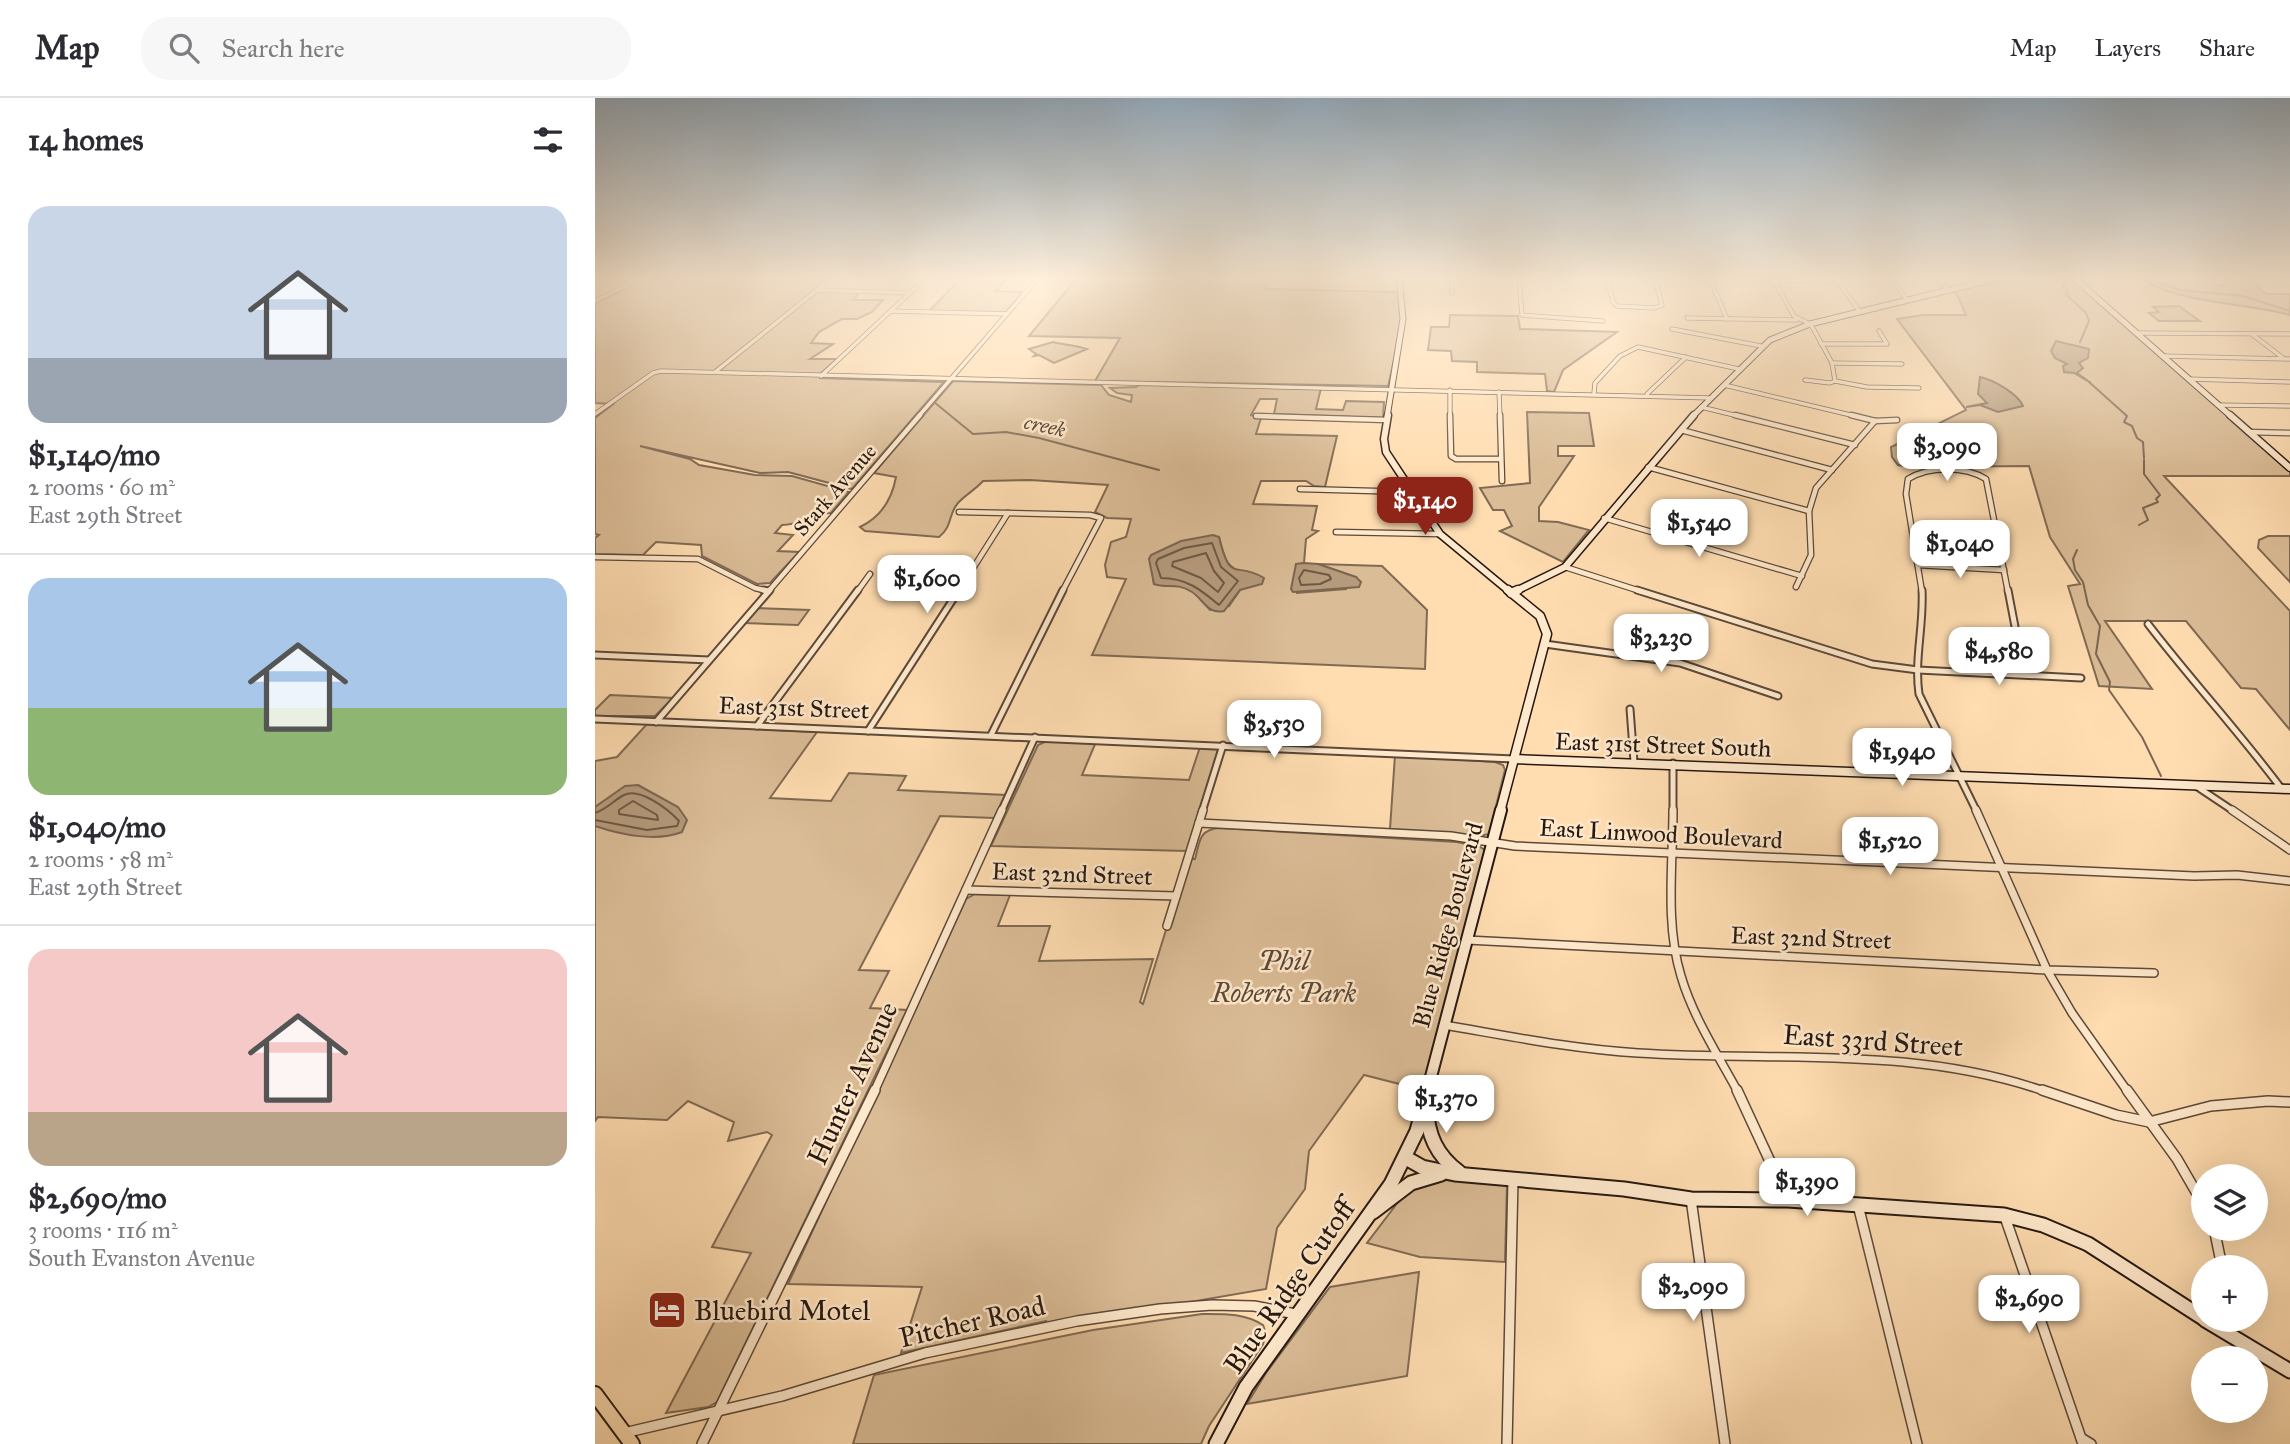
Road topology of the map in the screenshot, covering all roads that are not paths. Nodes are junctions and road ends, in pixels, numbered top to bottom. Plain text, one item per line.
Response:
1 (754, 341) edge
2 (859, 341) edge
3 (984, 341) edge
4 (1399, 341) edge
5 (1734, 341) edge
6 (1770, 341) edge
7 (1819, 341) edge
8 (1885, 341) edge
9 (2145, 341) edge
10 (2261, 341) edge
11 (1821, 344) junction
12 (1761, 346) junction
13 (2162, 356) junction
14 (1686, 357) junction
15 (2288, 360) edge
16 (1832, 363) junction
17 (1902, 364) dead end
18 (1739, 369) junction
19 (715, 372) junction
20 (821, 376) junction
21 (951, 379) junction
22 (2189, 379) junction
23 (1805, 380) dead end
24 (1835, 381) junction
25 (2290, 382) edge
26 (1724, 385) junction
27 (1392, 388) junction
28 (1919, 388) dead end
29 (1450, 390) junction
30 (1499, 392) junction
31 (1594, 393) junction
32 (1647, 394) junction
33 (1711, 398) junction
34 (2217, 404) junction
35 (2290, 406) edge
36 (1701, 407) junction
37 (595, 414) edge
38 (1257, 416) dead end
39 (1387, 420) junction
40 (1897, 420) dead end
41 (1875, 421) junction
42 (1681, 430) junction
43 (2248, 432) junction
44 (2290, 433) edge
45 (1854, 444) junction
46 (1500, 459) junction
47 (2287, 463) edge
48 (1648, 467) junction
49 (2290, 468) edge
50 (1832, 470) junction
51 (1502, 481) dead end
52 (1300, 489) dead end
53 (1411, 492) junction
54 (1809, 511) junction
55 (959, 512) dead end
56 (1008, 513) junction
57 (1604, 518) junction
58 (1336, 533) dead end
59 (1440, 534) junction
60 (595, 557) edge
61 (1918, 565) junction
62 (1565, 567) junction
63 (2004, 570) junction
64 (870, 574) dead end
65 (1802, 576) junction
66 (1497, 581) junction
67 (1533, 583) junction
68 (1796, 587) dead end
69 (768, 591) junction
70 (1511, 593) junction
71 (2148, 624) dead end
72 (1545, 644) junction
73 (595, 655) edge
74 (709, 660) junction
75 (1918, 670) junction
76 (2024, 674) junction
77 (2081, 678) dead end
78 (1778, 696) dead end
79 (1630, 709) dead end
80 (595, 719) edge
81 (656, 722) junction
82 (757, 726) junction
83 (868, 731) junction
84 (991, 735) junction
85 (1035, 737) junction
86 (1223, 745) junction
87 (1514, 760) junction
88 (1634, 762) junction
89 (1673, 763) junction
90 (1959, 775) junction
91 (2195, 785) junction
92 (2286, 789) edge
93 (1199, 823) junction
94 (1493, 844) junction
95 (2290, 849) edge
96 (1674, 853) junction
97 (2001, 867) junction
98 (2290, 881) edge
99 (966, 890) junction
100 (1176, 896) junction
101 (1167, 926) dead end
102 (1467, 940) junction
103 (1675, 952) junction
104 (2047, 970) junction
105 (2154, 973) dead end
106 (1444, 1025) junction
107 (1718, 1054) junction
108 (1425, 1098) junction
109 (2290, 1102) edge
110 (2149, 1122) junction
111 (1406, 1158) junction
112 (1459, 1174) junction
113 (1513, 1180) junction
114 (2191, 1183) edge
115 (1691, 1199) junction
116 (1787, 1200) junction
117 (1858, 1205) junction
118 (1369, 1215) junction
119 (2004, 1215) junction
120 (2191, 1309) edge
121 (1297, 1314) junction
122 (2228, 1332) edge
123 (2290, 1371) edge
124 (595, 1394) edge
125 (719, 1410) junction
126 (627, 1439) edge
127 (2082, 1441) edge
128 (702, 1444) edge
129 (1216, 1444) edge
130 (1507, 1444) edge
131 (1725, 1444) edge
132 (1917, 1444) edge
133 (2091, 1444) edge

1 - 19 street
2 - 20 street
3 - 21 street, Stark Avenue
4 - 27 street
5 - 12 street
6 - 12 street
7 - 11 street
8 - 11 street
9 - 13 street
10 - 15 street
11 - 16 street
12 - 18 street
13 - 15 street
13 - 22 street
14 - 18 street
14 - 31 street
14 - 32 street
16 - 17 street
16 - 24 street
18 - 26 street
19 - 20 street
19 - 37 street
20 - 21 street
21 - 27 street
21 - 69 street, Stark Avenue
22 - 25 street
22 - 34 street
23 - 24 street
24 - 28 street
26 - 33 street
26 - 41 street
27 - 29 street
27 - 39 street
29 - 30 street
29 - 46 street
30 - 31 street
30 - 46 street
31 - 32 street
32 - 33 street
33 - 36 street
34 - 35 street
34 - 43 street
36 - 42 street
36 - 45 street
38 - 39 street
39 - 53 street
40 - 41 street
41 - 45 street
42 - 48 street
42 - 50 street
43 - 44 street
43 - 47 street
45 - 50 street
46 - 51 street
47 - 49 street
48 - 54 street
48 - 57 street
50 - 54 street
52 - 53 street
53 - 59 street
54 - 65 street
55 - 56 street
56 - 83 street
56 - 84 street
57 - 62 street
57 - 65 street
58 - 59 street
59 - 66 street
60 - 69 street
61 - 63 street
61 - 63 street
61 - 75 street
62 - 67 street
62 - 75 street
63 - 76 street
64 - 82 street
65 - 68 street
66 - 67 street
66 - 70 street
67 - 70 street
69 - 74 street, Stark Avenue
70 - 72 street
71 - 92 street
72 - 78 street
72 - 87 street, Blue Ridge Boulevard
73 - 74 street
74 - 81 street, Stark Avenue
75 - 76 street
75 - 90 street
76 - 77 street
79 - 88 street
80 - 81 street, East 31st Street
81 - 82 street, East 31st Street
82 - 83 street, East 31st Street
83 - 84 street, East 31st Street
84 - 85 street, East 31st Street
85 - 86 street, East 31st Street South
85 - 99 street, Hunter Avenue
86 - 87 street, East 31st Street South
86 - 93 street
87 - 88 street, East 31st Street South
87 - 94 street, Blue Ridge Boulevard
88 - 89 street, East 31st Street South
89 - 90 street, East 31st Street South
89 - 96 street
90 - 91 street, East 31st Street South
90 - 97 street
91 - 92 street, East 31st Street South
91 - 95 street
93 - 94 street, East Linwood Boulevard
93 - 100 street
94 - 96 street, East Linwood Boulevard
94 - 102 street, Blue Ridge Boulevard
96 - 97 street, East Linwood Boulevard
96 - 103 street
97 - 98 street, East Linwood Boulevard
97 - 104 street
99 - 100 street, East 32nd Street
99 - 125 street, Hunter Avenue
100 - 101 street
102 - 103 street, East 32nd Street
102 - 106 street, Blue Ridge Boulevard
103 - 104 street, East 32nd Street
103 - 107 street
104 - 105 street, East 32nd Street
104 - 110 street
106 - 107 street, East 33rd Street
106 - 108 street, Blue Ridge Boulevard
107 - 110 street, East 33rd Street
107 - 116 street
108 - 111 street, Blue Ridge Boulevard
108 - 112 street
109 - 110 street, East 33rd Street
110 - 114 street
111 - 112 street
111 - 118 street, Blue Ridge Cutoff
112 - 113 street
112 - 118 street
113 - 115 street
113 - 130 street
115 - 116 street
115 - 131 street
116 - 117 street
117 - 119 street
117 - 132 street
118 - 121 street, Blue Ridge Cutoff
119 - 120 street
119 - 127 street
121 - 125 street, Pitcher Road
121 - 129 street, Blue Ridge Cutoff
122 - 123 street
124 - 126 main road
125 - 126 street, Pitcher Road
125 - 128 street, Hunter Avenue
127 - 133 street

